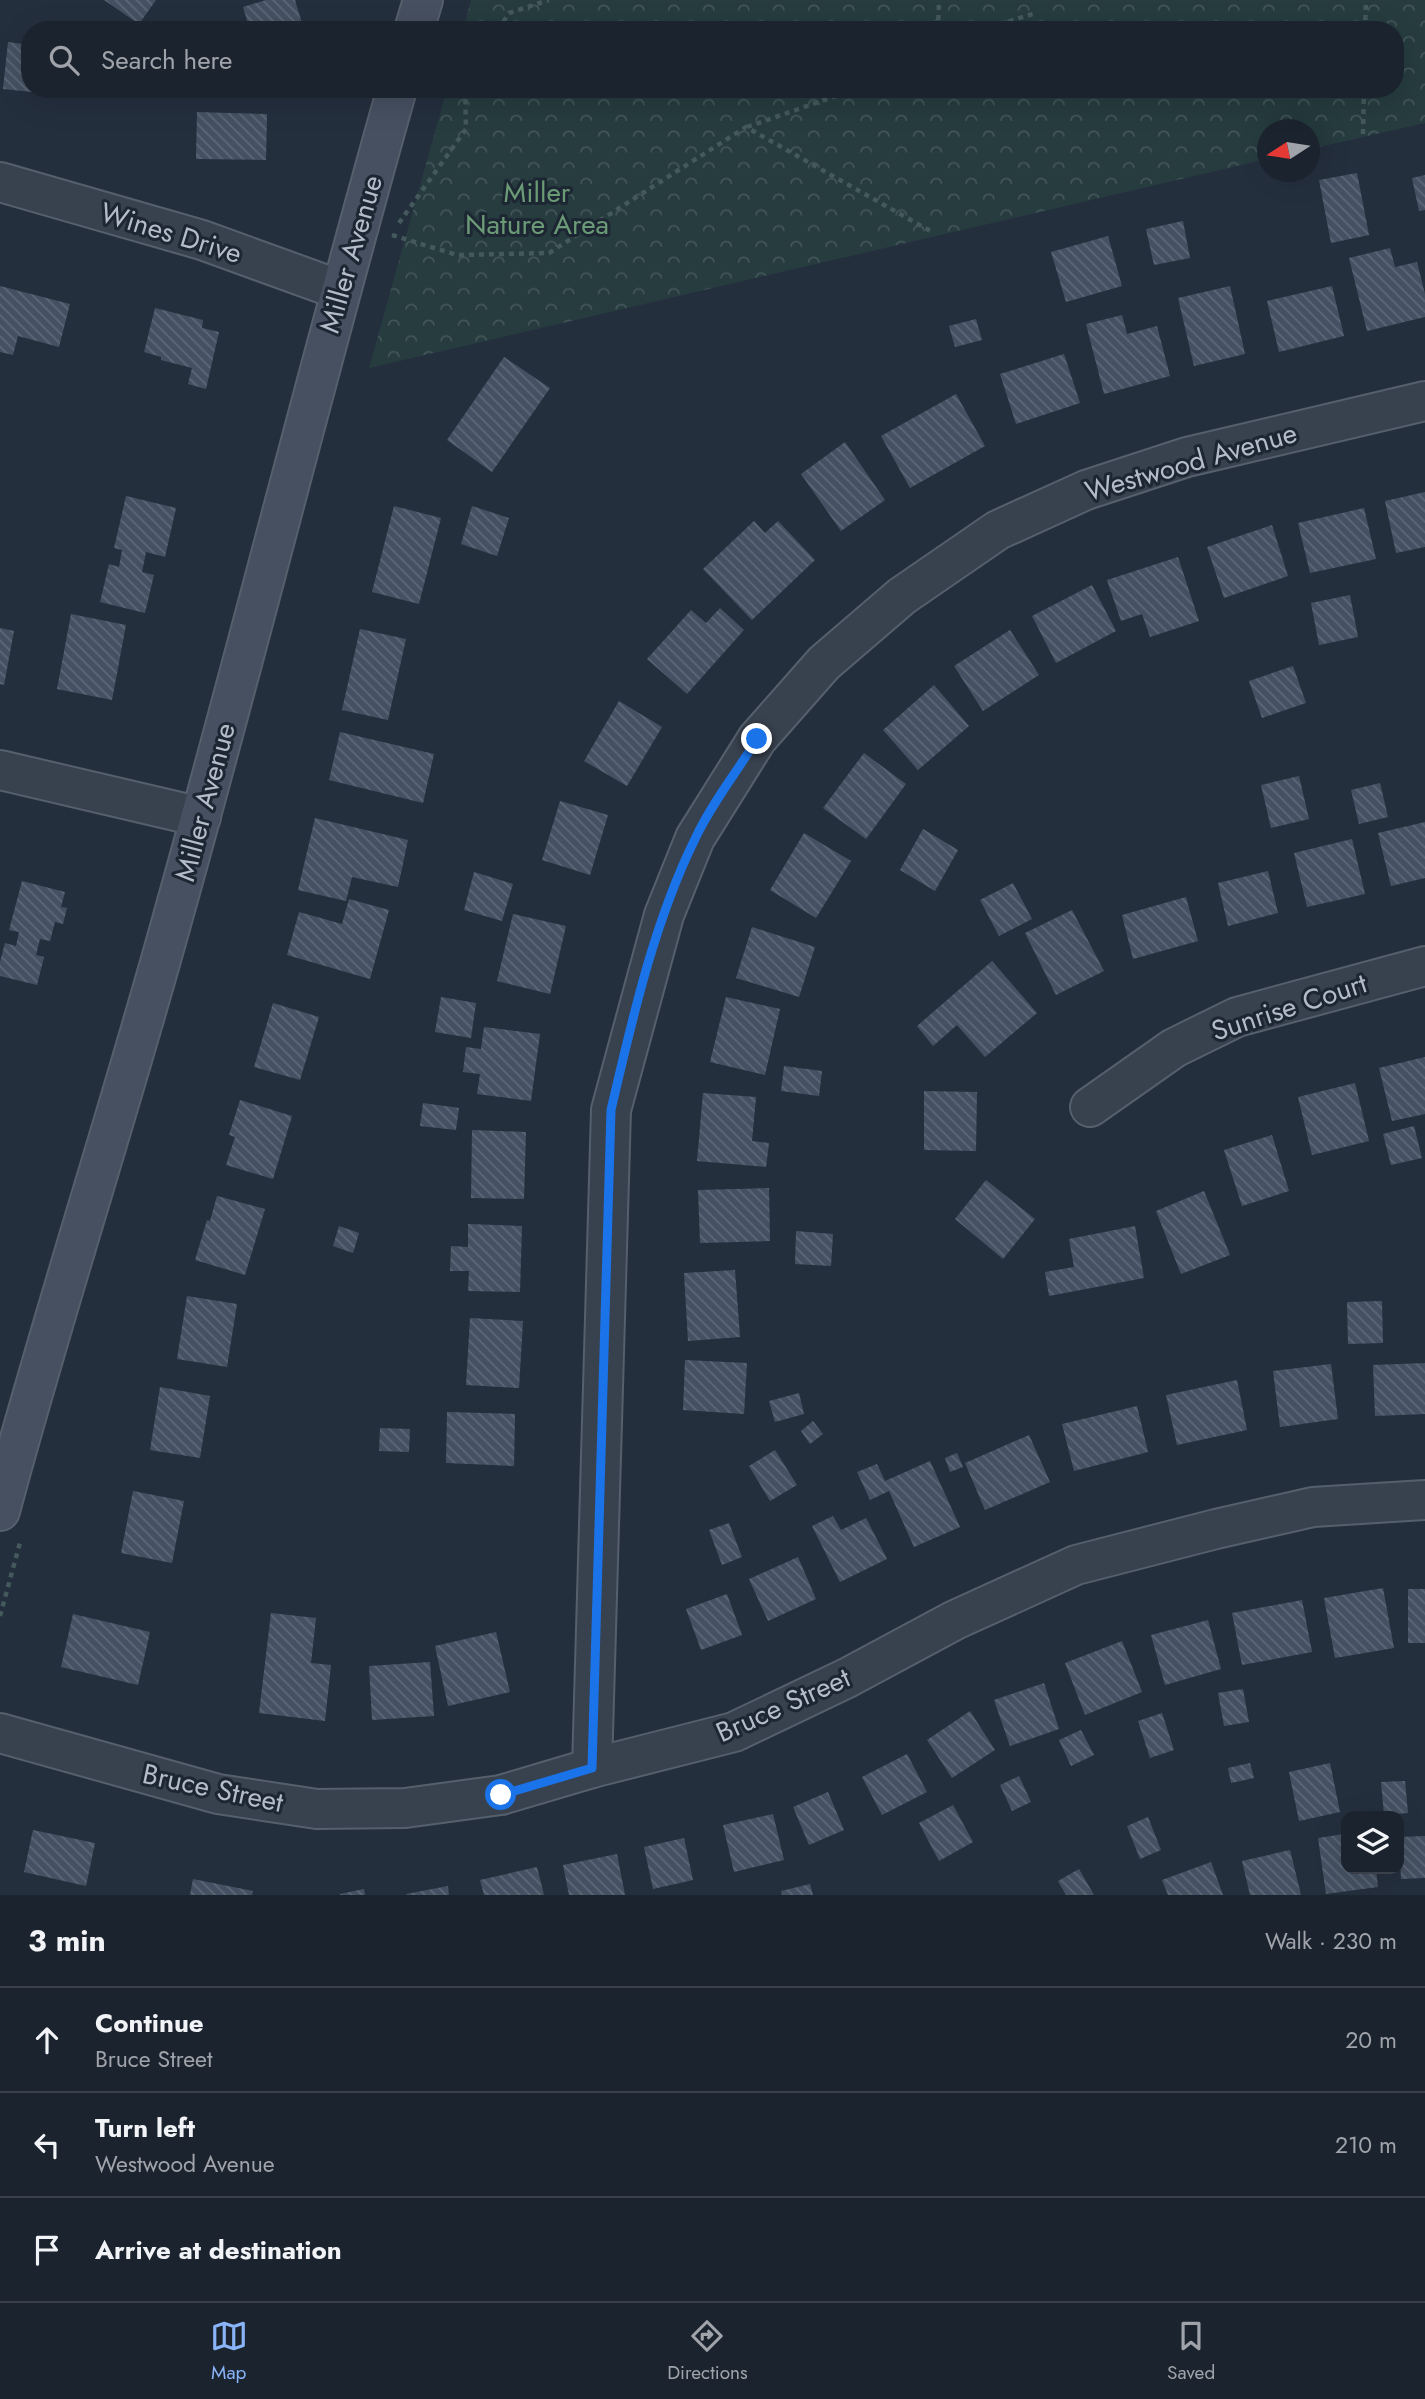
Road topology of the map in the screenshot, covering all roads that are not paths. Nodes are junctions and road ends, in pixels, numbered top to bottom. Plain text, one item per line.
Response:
1 (423, 0) edge
2 (417, 21) edge
3 (394, 98) edge
4 (0, 182) edge
5 (340, 289) junction
6 (1425, 401) edge
7 (0, 770) edge
8 (201, 817) junction
9 (1425, 966) edge
10 (1090, 1107) dead end
11 (1425, 1500) edge
12 (0, 1511) edge
13 (0, 1733) edge
14 (592, 1768) junction

1 - 2 main road
3 - 5 main road, Miller Avenue
4 - 5 street, Wines Drive
5 - 8 main road, Miller Avenue
6 - 14 street, Westwood Avenue
7 - 8 street
8 - 12 main road, Miller Avenue
9 - 10 street, Sunrise Court
11 - 14 street, Bruce Street
13 - 14 street, Bruce Street

